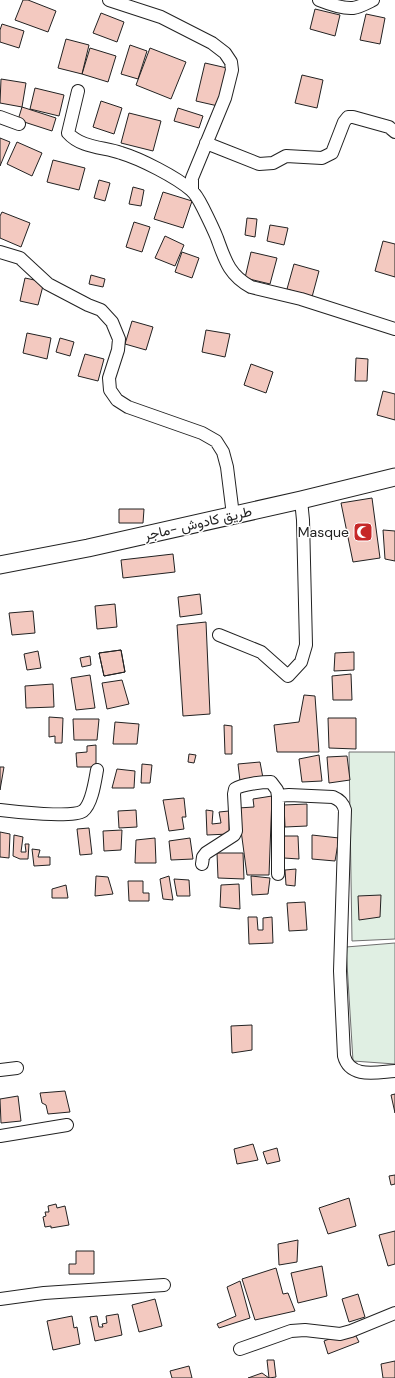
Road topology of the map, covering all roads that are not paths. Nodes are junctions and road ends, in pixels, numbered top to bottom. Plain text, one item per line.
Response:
1 (109, 0) edge
2 (319, 0) edge
3 (373, 0) edge
4 (78, 92) dead end
5 (0, 117) edge
6 (19, 124) dead end
7 (395, 132) edge
8 (206, 143) junction
9 (192, 191) junction
10 (0, 252) edge
11 (395, 329) edge
12 (395, 477) edge
13 (301, 500) junction
14 (233, 515) junction
15 (0, 565) edge
16 (219, 635) dead end
17 (96, 770) dead end
18 (278, 796) junction
19 (0, 810) edge
20 (202, 864) dead end
21 (278, 874) dead end
22 (17, 1068) dead end
23 (0, 1070) edge
24 (395, 1071) edge
25 (66, 1125) dead end
26 (0, 1136) edge
27 (164, 1285) dead end
28 (0, 1299) edge
29 (395, 1313) edge
30 (240, 1349) dead end

1 - 8 street
2 - 3 street
4 - 9 street
5 - 6 street
7 - 8 street
8 - 9 street
9 - 11 street
10 - 14 street
12 - 13 highway, طريق كادوش -ماجر
13 - 14 highway, طريق كادوش -ماجر
13 - 16 street
14 - 15 highway, طريق كادوش -ماجر
17 - 19 street
18 - 20 street
18 - 21 street
18 - 24 street
22 - 23 street
25 - 26 street
27 - 28 street
29 - 30 street

